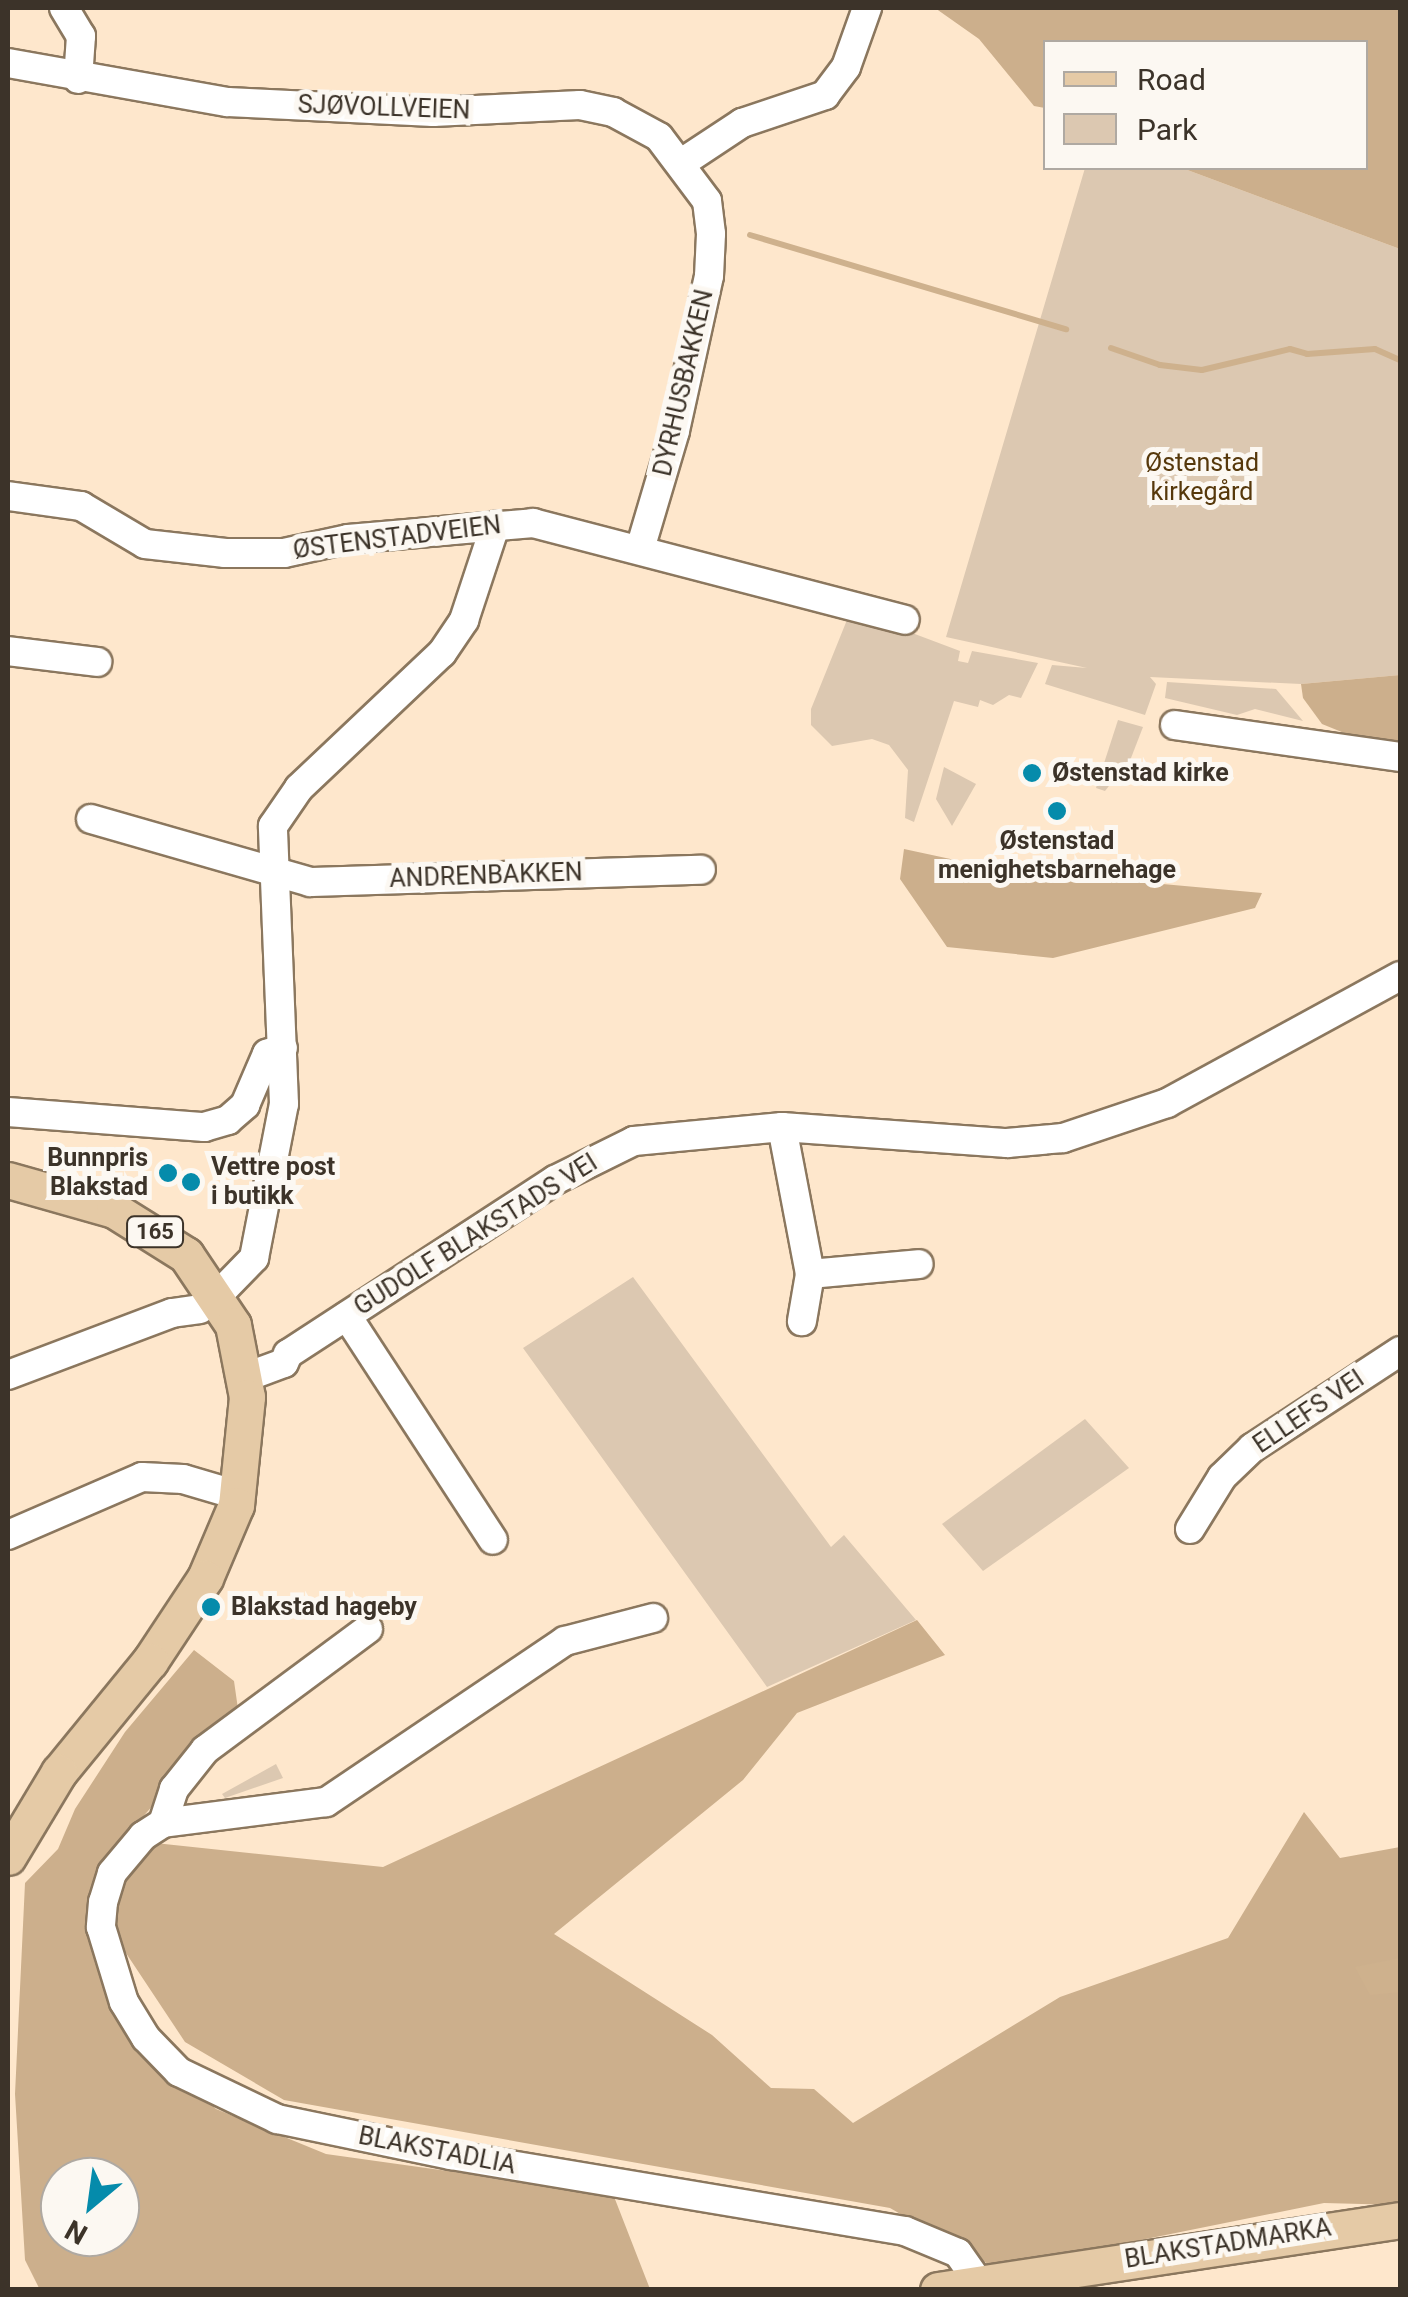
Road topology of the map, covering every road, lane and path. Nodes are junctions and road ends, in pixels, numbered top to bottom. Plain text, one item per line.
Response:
1 (64, 8) edge
2 (867, 8) edge
3 (8, 63) edge
4 (78, 79) junction
5 (683, 162) junction
6 (712, 217) joint
7 (8, 496) edge
8 (495, 526) junction
9 (641, 546) junction
10 (906, 620) dead end
11 (8, 651) edge
12 (97, 662) dead end
13 (1175, 725) dead end
14 (1400, 757) edge
15 (91, 819) dead end
16 (702, 870) dead end
17 (271, 874) junction
18 (1400, 976) edge
19 (283, 1048) junction
20 (8, 1112) edge
21 (782, 1127) junction
22 (8, 1180) edge
23 (919, 1264) dead end
24 (810, 1274) junction
25 (209, 1302) junction
26 (346, 1316) junction
27 (802, 1321) dead end
28 (1400, 1351) edge
29 (245, 1367) junction
30 (8, 1376) edge
31 (234, 1494) junction
32 (1190, 1528) dead end
33 (8, 1535) edge
34 (493, 1540) dead end
35 (653, 1618) dead end
36 (368, 1629) dead end
37 (163, 1824) junction
38 (8, 1857) edge
39 (1400, 2220) edge
40 (979, 2283) junction
41 (938, 2290) edge

1 - 4 street
2 - 5 street
3 - 4 street, SJØVOLLVEIEN
4 - 5 street, SJØVOLLVEIEN
5 - 6 street, SJØVOLLVEIEN
6 - 9 street, DYRHUSBAKKEN
7 - 8 street, ØSTENSTADVEIEN
8 - 9 street, ØSTENSTADVEIEN
8 - 17 street
9 - 10 street, ØSTENSTADVEIEN
11 - 12 street
13 - 14 street
15 - 17 street, ANDRENBAKKEN
16 - 17 street, ANDRENBAKKEN
17 - 19 street
18 - 21 street, GUDOLF BLAKSTADS VEI
19 - 20 street
19 - 25 street
21 - 24 street
21 - 26 street, GUDOLF BLAKSTADS VEI
22 - 25 main road, 165
23 - 24 street
24 - 27 street
25 - 29 main road, 165
25 - 30 street
26 - 29 street, GUDOLF BLAKSTADS VEI
26 - 34 street, GUDOLF BLAKSTADS VEI
28 - 32 street, ELLEFS VEI
29 - 31 main road, 165
31 - 33 street
31 - 38 main road, 165
35 - 37 street
36 - 37 street, BLAKSTADLIA
37 - 40 street, BLAKSTADLIA
39 - 40 main road, BLAKSTADMARKA
40 - 41 main road, BLAKSTADMARKA

